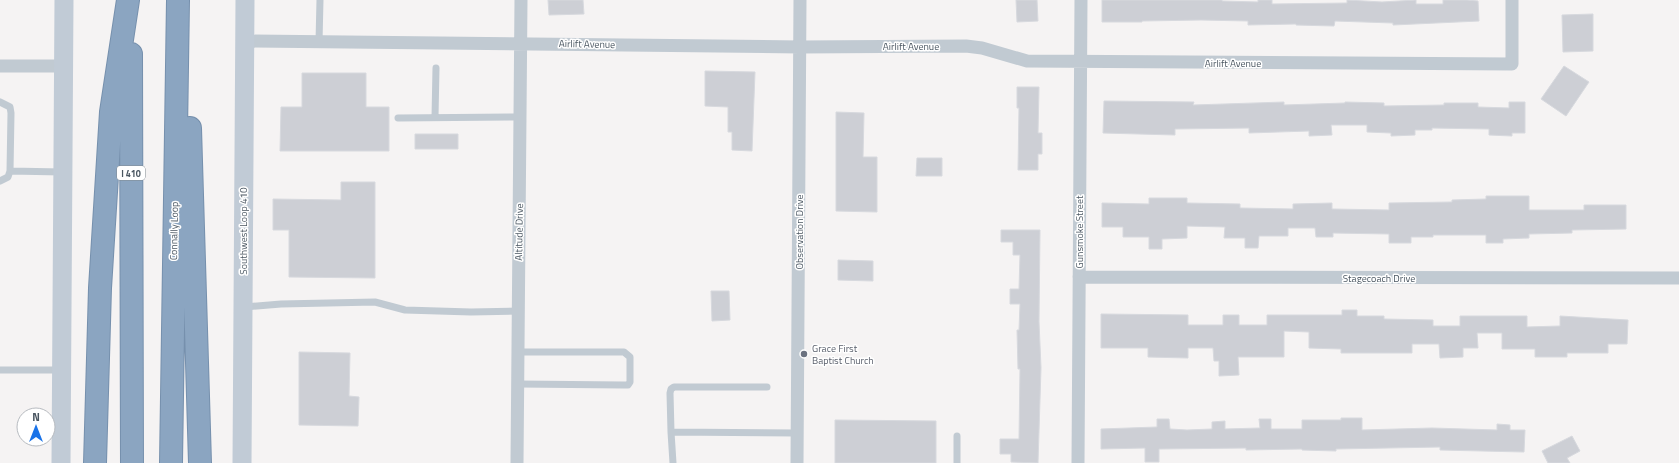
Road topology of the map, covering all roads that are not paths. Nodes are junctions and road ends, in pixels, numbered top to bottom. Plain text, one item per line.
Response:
1 (64, 0) edge
2 (129, 0) edge
3 (178, 0) edge
4 (244, 0) edge
5 (320, 0) edge
6 (521, 0) edge
7 (800, 0) edge
8 (1081, 0) edge
9 (1512, 0) edge
10 (244, 41) junction
11 (319, 42) junction
12 (521, 43) junction
13 (800, 47) junction
14 (178, 60) junction
15 (1080, 63) junction
16 (0, 66) edge
17 (63, 66) junction
18 (436, 68) dead end
19 (0, 102) edge
20 (521, 116) junction
21 (435, 117) junction
22 (398, 118) dead end
23 (10, 171) junction
24 (63, 172) junction
25 (0, 181) edge
26 (1079, 277) junction
27 (1679, 278) edge
28 (242, 307) junction
29 (518, 311) junction
30 (518, 352) junction
31 (0, 370) edge
32 (62, 370) junction
33 (518, 384) junction
34 (767, 387) dead end
35 (671, 432) junction
36 (798, 433) junction
37 (957, 436) dead end
38 (61, 463) edge
39 (95, 463) edge
40 (132, 463) edge
41 (171, 463) edge
42 (200, 463) edge
43 (242, 463) edge
44 (517, 463) edge
45 (672, 463) edge
46 (797, 463) edge
47 (957, 463) edge
48 (1078, 463) edge

1 - 17 main road
2 - 39 highway
2 - 40 highway, I 410
3 - 14 highway, Connally Loop
4 - 10 main road, Southwest Loop 410
5 - 11 lane
6 - 12 street, Altitude Drive
7 - 13 street, Observation Drive
8 - 15 street, Gunsmoke Street
9 - 15 street, Airlift Avenue
10 - 11 street, Airlift Avenue
10 - 28 main road, Southwest Loop 410
11 - 12 street, Airlift Avenue
12 - 13 street, Airlift Avenue
12 - 20 street, Altitude Drive
13 - 15 street, Airlift Avenue
13 - 36 street, Observation Drive
14 - 41 highway, Connally Loop
14 - 42 highway
15 - 26 street, Gunsmoke Street
16 - 17 street
17 - 24 main road
18 - 21 lane
19 - 23 lane
20 - 21 lane
20 - 29 street, Altitude Drive
21 - 22 lane
23 - 24 lane
23 - 25 lane
24 - 32 main road
26 - 27 street, Stagecoach Drive
26 - 48 street, Gunsmoke Street
28 - 29 lane
28 - 43 main road, Southwest Loop 410
29 - 30 street, Altitude Drive
30 - 33 street, Altitude Drive
30 - 33 lane
31 - 32 lane
32 - 38 main road
33 - 44 street, Altitude Drive
34 - 35 lane
35 - 36 lane
35 - 45 lane
36 - 46 street, Observation Drive
37 - 47 lane

